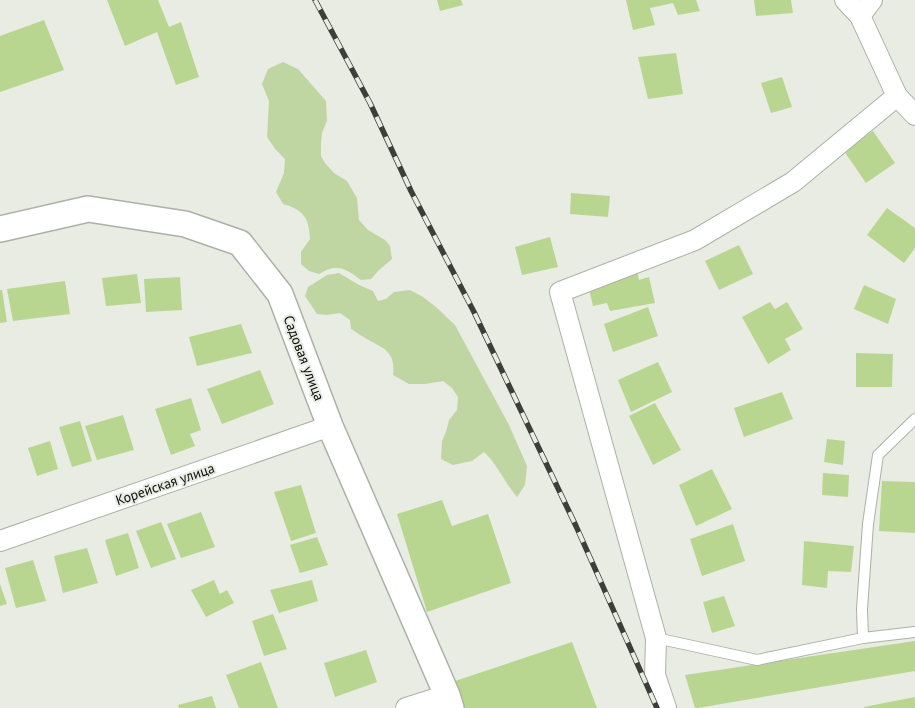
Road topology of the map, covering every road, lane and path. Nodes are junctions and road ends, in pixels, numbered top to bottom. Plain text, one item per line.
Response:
1 (845, 0) edge
2 (866, 8) edge
3 (897, 96) junction
4 (915, 115) edge
5 (0, 229) edge
6 (915, 419) edge
7 (330, 426) junction
8 (0, 541) edge
9 (915, 632) edge
10 (656, 638) junction
11 (863, 638) junction
12 (449, 702) edge
13 (406, 708) edge
14 (666, 708) edge

1 - 2 street
2 - 3 street
3 - 4 street
3 - 10 street
5 - 7 street, Садовая улица
6 - 11 lane
7 - 8 street, Корейская улица
7 - 12 street, Садовая улица
9 - 11 lane
10 - 11 lane
10 - 14 street
12 - 13 street

